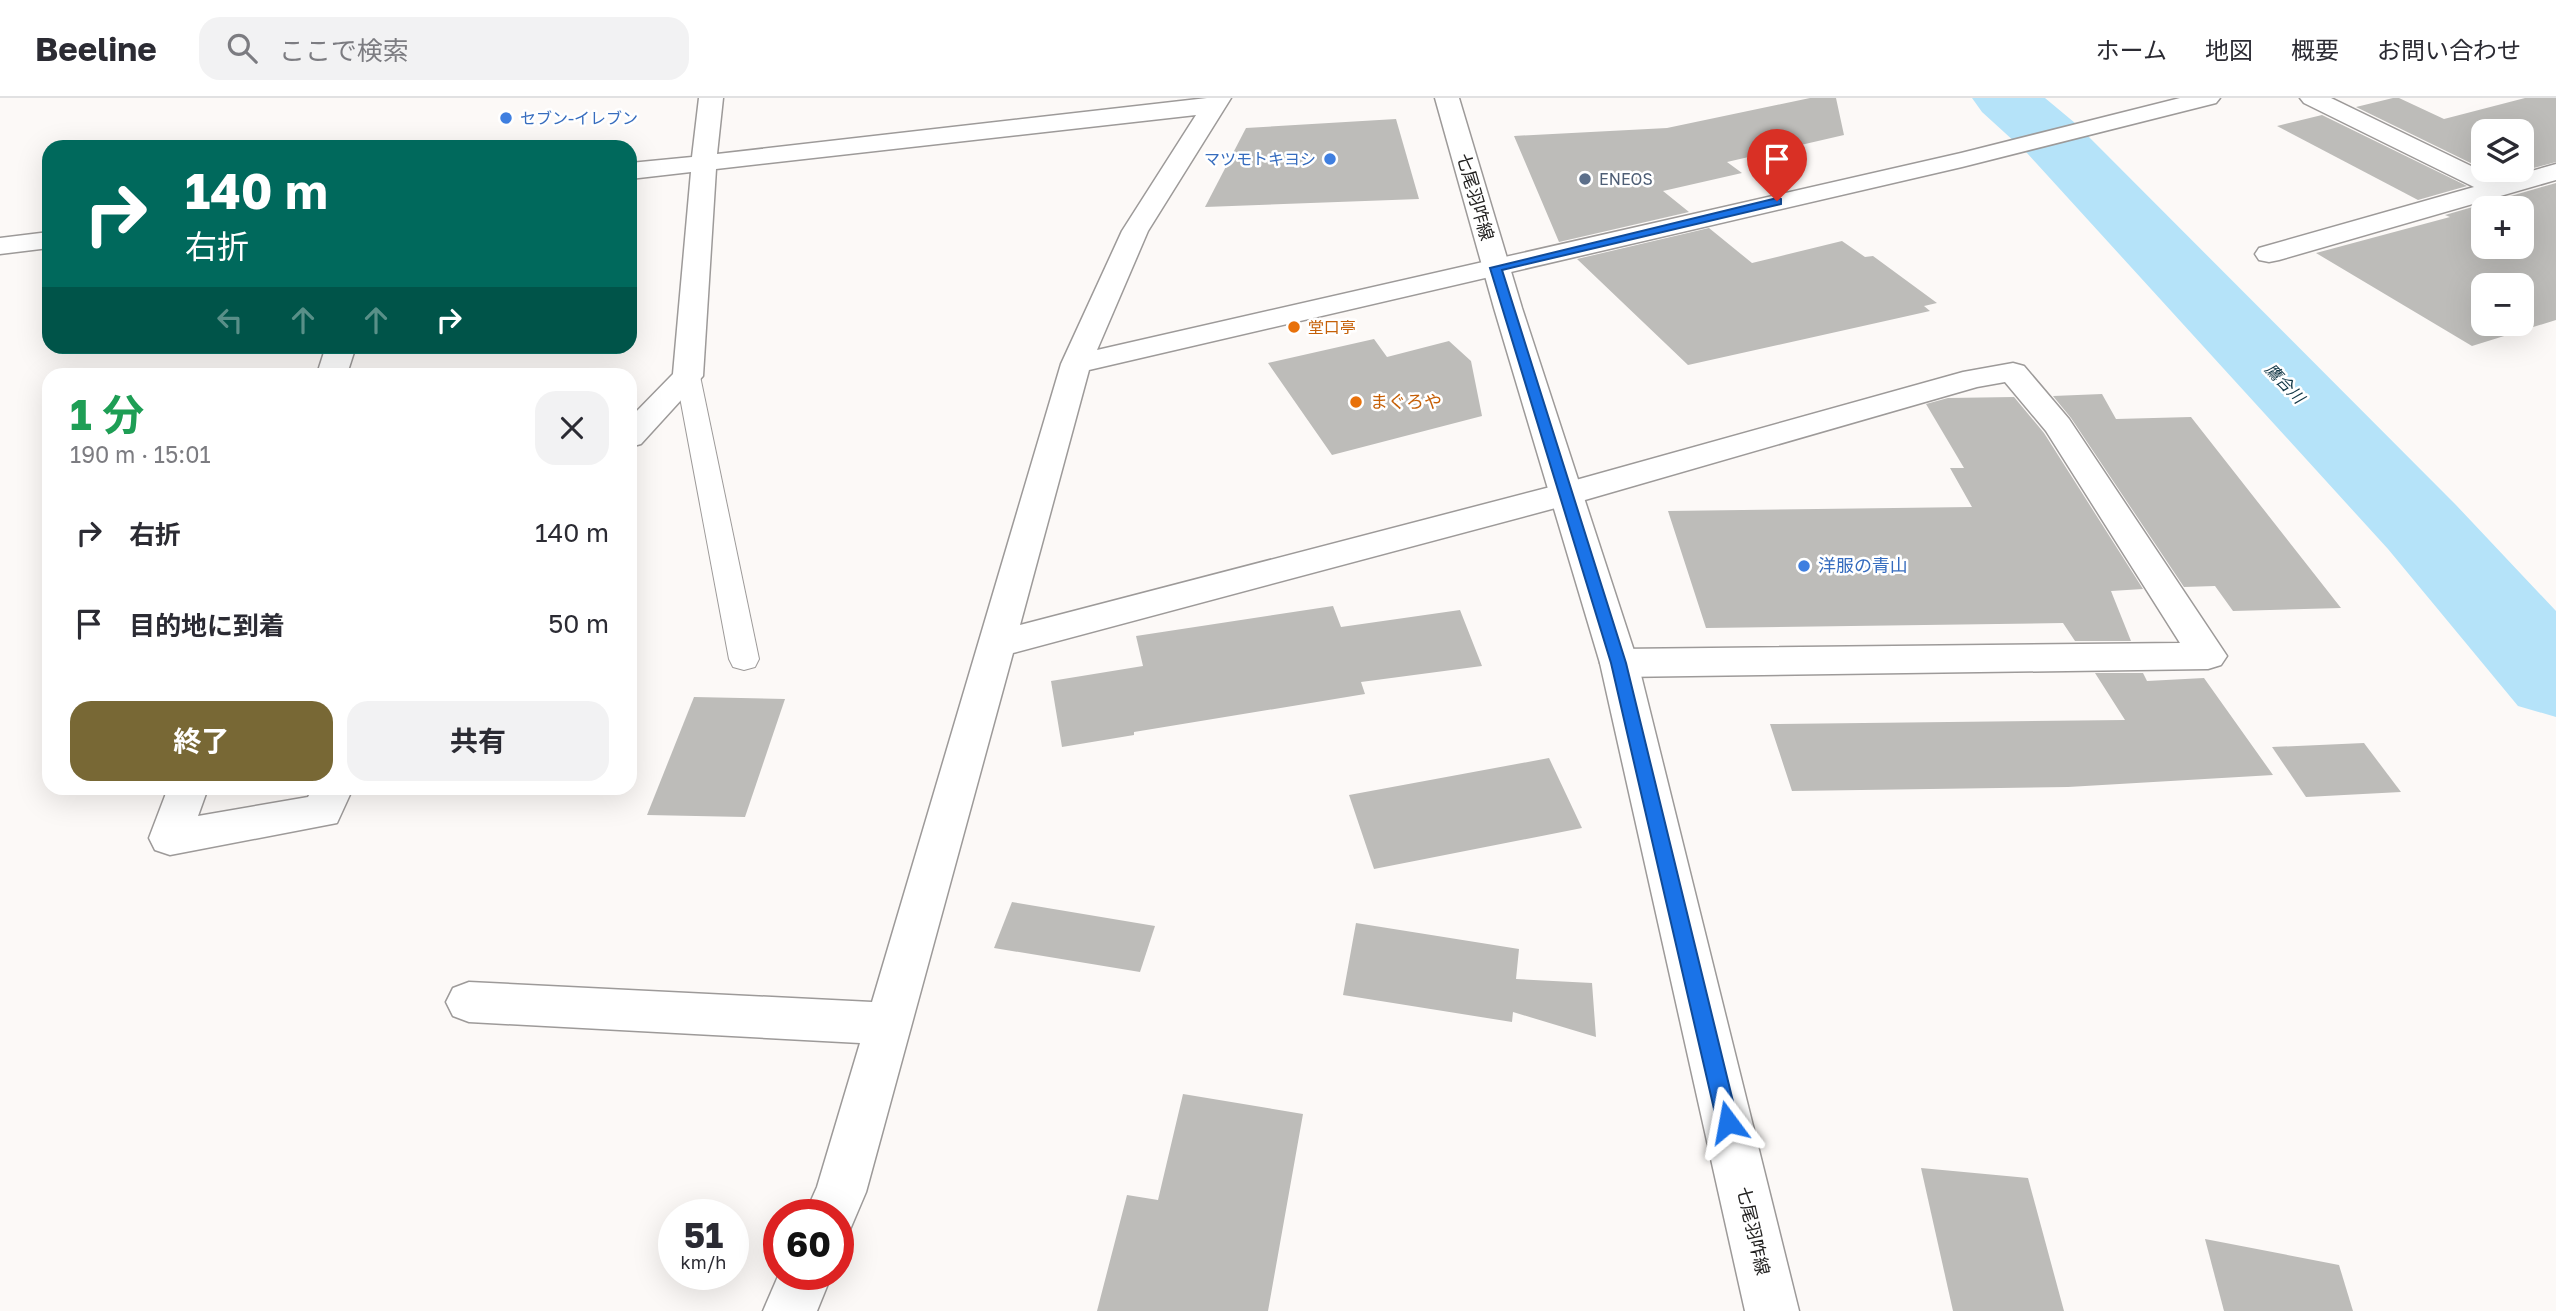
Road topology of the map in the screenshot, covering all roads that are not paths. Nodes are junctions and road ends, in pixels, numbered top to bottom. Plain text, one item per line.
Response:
1 (711, 98) edge
2 (1447, 98) edge
3 (2208, 98) edge
4 (2312, 98) edge
5 (1217, 102) edge
6 (704, 163) junction
7 (637, 170) edge
8 (2556, 172) edge
9 (2498, 189) junction
10 (42, 241) edge
11 (0, 246) edge
12 (2269, 254) dead end
13 (1496, 268) junction
14 (1076, 364) junction
15 (688, 376) junction
16 (637, 430) edge
17 (1566, 494) junction
18 (997, 644) junction
19 (744, 659) dead end
20 (1619, 663) junction
21 (185, 795) edge
22 (330, 795) edge
23 (469, 1002) dead end
24 (889, 1024) junction
25 (838, 1199) edge
26 (799, 1290) edge
27 (790, 1311) edge
28 (1772, 1311) edge

1 - 6 street
2 - 13 street, 七尾羽咋線
3 - 13 street
4 - 9 street
5 - 6 street
5 - 14 street
6 - 7 street
6 - 15 street
8 - 9 street
9 - 12 street
10 - 11 street
13 - 14 street
13 - 17 street, 七尾羽咋線
14 - 18 street
15 - 16 street
15 - 19 lane
17 - 18 street
17 - 20 street, 七尾羽咋線
17 - 20 street
18 - 24 street
20 - 28 street, 七尾羽咋線
21 - 22 street
23 - 24 street
24 - 25 street
26 - 27 street

